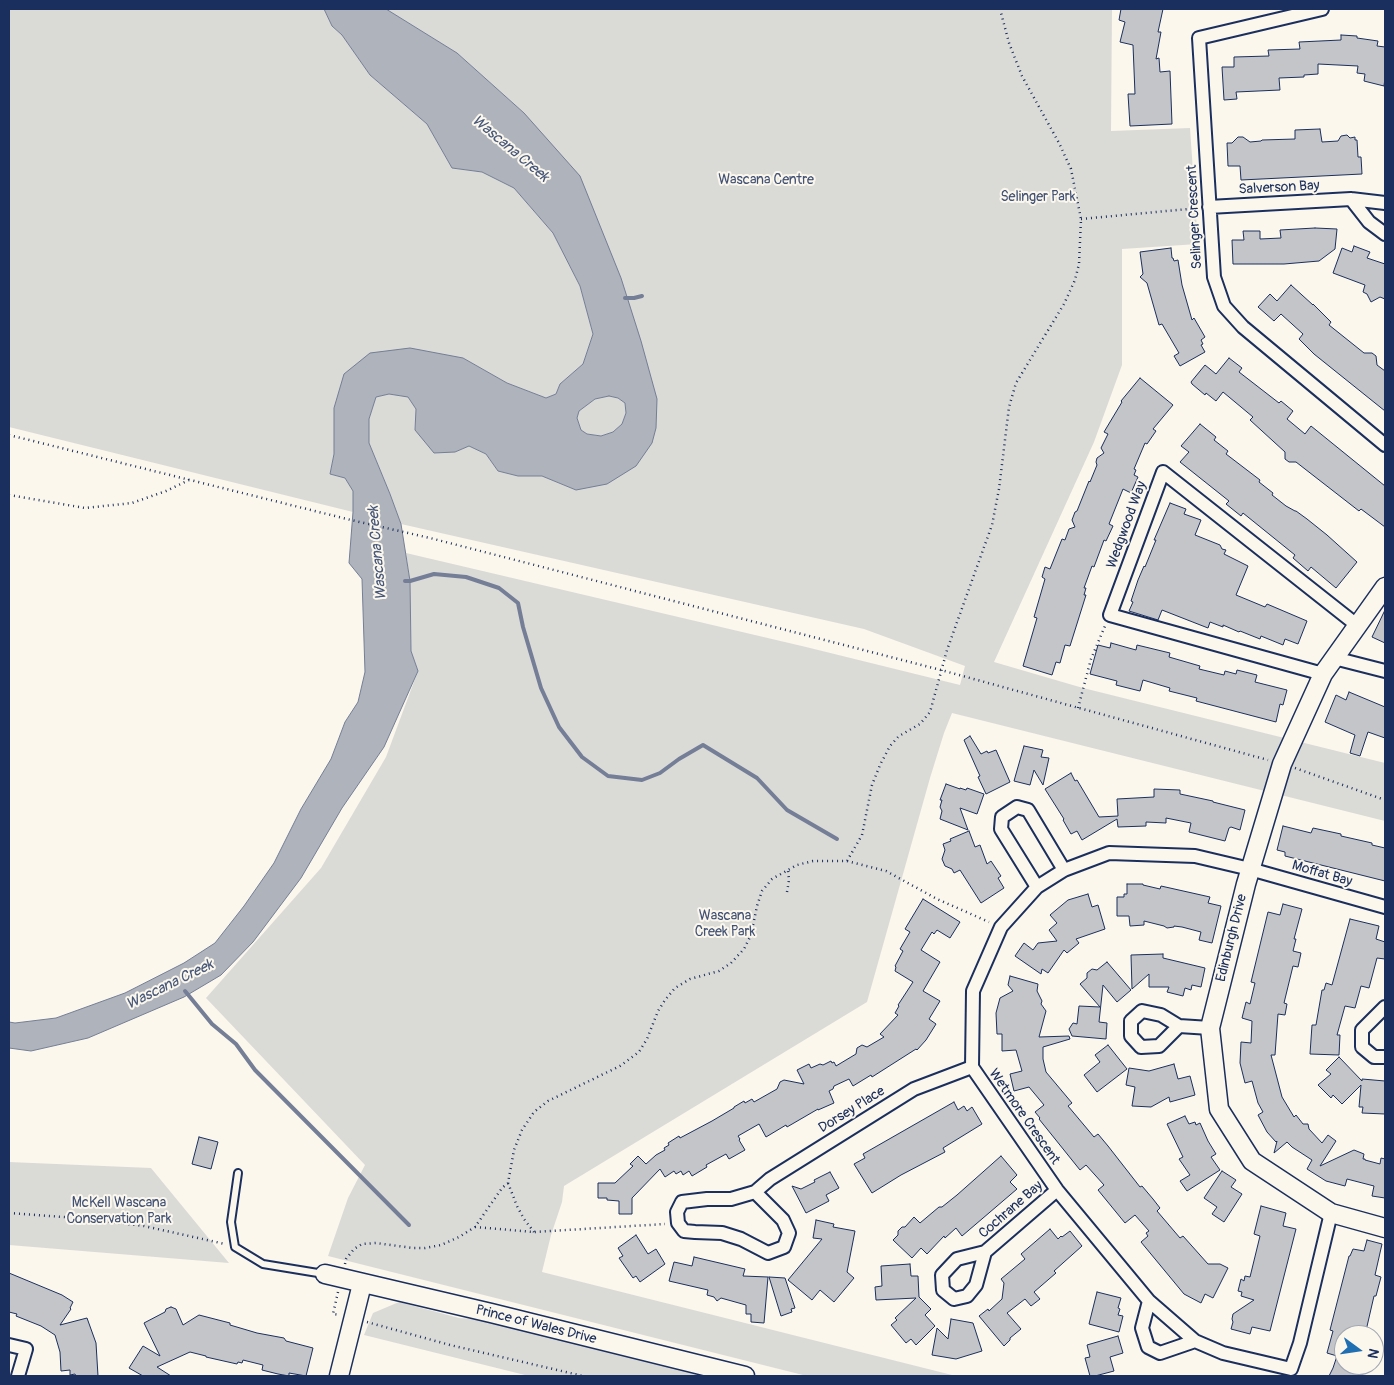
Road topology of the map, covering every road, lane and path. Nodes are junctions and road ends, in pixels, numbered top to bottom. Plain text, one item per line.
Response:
1 (1000, 9) edge
2 (1322, 9) edge
3 (1351, 199) junction
4 (1385, 203) edge
5 (1209, 207) junction
6 (1080, 219) junction
7 (1385, 234) edge
8 (9, 435) edge
9 (1385, 445) edge
10 (191, 480) junction
11 (9, 496) edge
12 (1385, 587) edge
13 (1110, 615) junction
14 (1358, 626) junction
15 (1334, 658) junction
16 (941, 670) junction
17 (1385, 671) edge
18 (1323, 674) junction
19 (1078, 708) junction
20 (1282, 764) junction
21 (1385, 800) edge
22 (847, 861) junction
23 (1250, 869) junction
24 (788, 870) junction
25 (1064, 870) junction
26 (1037, 887) junction
27 (788, 892) dead end
28 (1385, 907) edge
29 (1001, 928) junction
30 (1385, 1007) edge
31 (1179, 1026) dead end
32 (1210, 1028) junction
33 (1385, 1056) edge
34 (972, 1067) junction
35 (238, 1173) dead end
36 (508, 1183) junction
37 (1056, 1190) junction
38 (755, 1192) junction
39 (1331, 1213) junction
40 (9, 1214) edge
41 (678, 1223) junction
42 (475, 1227) junction
43 (1385, 1228) edge
44 (534, 1232) junction
45 (236, 1247) junction
46 (985, 1252) dead end
47 (333, 1277) junction
48 (362, 1284) junction
49 (1149, 1301) junction
50 (354, 1318) junction
51 (1194, 1341) junction
52 (9, 1345) edge
53 (18, 1376) edge
54 (339, 1376) edge
55 (583, 1376) edge
56 (745, 1376) edge

1 - 6 path
2 - 5 street, Selinger Crescent
3 - 4 street, Salverson Bay
3 - 5 street, Salverson Bay
3 - 7 street
5 - 6 path
5 - 9 street, Selinger Crescent
6 - 16 path
8 - 10 path
10 - 11 path
10 - 16 path
12 - 14 street, Edinburgh Drive
13 - 14 street, Wedgwood Way
13 - 18 street
13 - 19 path
14 - 15 street, Edinburgh Drive
15 - 17 street
15 - 18 street, Edinburgh Drive
16 - 19 path
16 - 22 path
18 - 20 street, Edinburgh Drive
19 - 20 path
20 - 21 path
20 - 23 street, Edinburgh Drive
22 - 24 path
22 - 29 path
23 - 25 street, Wetmore Crescent
23 - 28 street, Moffat Bay
23 - 32 street, Edinburgh Drive
24 - 27 path
24 - 36 path
25 - 26 street, Wetmore Crescent
25 - 26 street
26 - 29 street, Wetmore Crescent
29 - 34 street, Wetmore Crescent
30 - 33 street
31 - 32 street
32 - 39 street, Edinburgh Drive
34 - 37 street, Wetmore Crescent
34 - 38 street, Dorsey Place
35 - 45 lane
36 - 42 path
36 - 44 path
37 - 46 street, Cochrane Bay
37 - 49 street, Wetmore Crescent
38 - 41 street, Dorsey Place
38 - 41 street
39 - 43 street, Edinburgh Drive
39 - 51 street, Wetmore Crescent
40 - 45 path
41 - 44 path
42 - 44 path
42 - 47 path
45 - 47 lane
47 - 48 street, Prince of Wales Drive
47 - 50 path
48 - 50 street
48 - 56 street, Prince of Wales Drive
49 - 51 street, Wetmore Crescent
49 - 51 street
50 - 54 street
50 - 55 path
52 - 53 street

